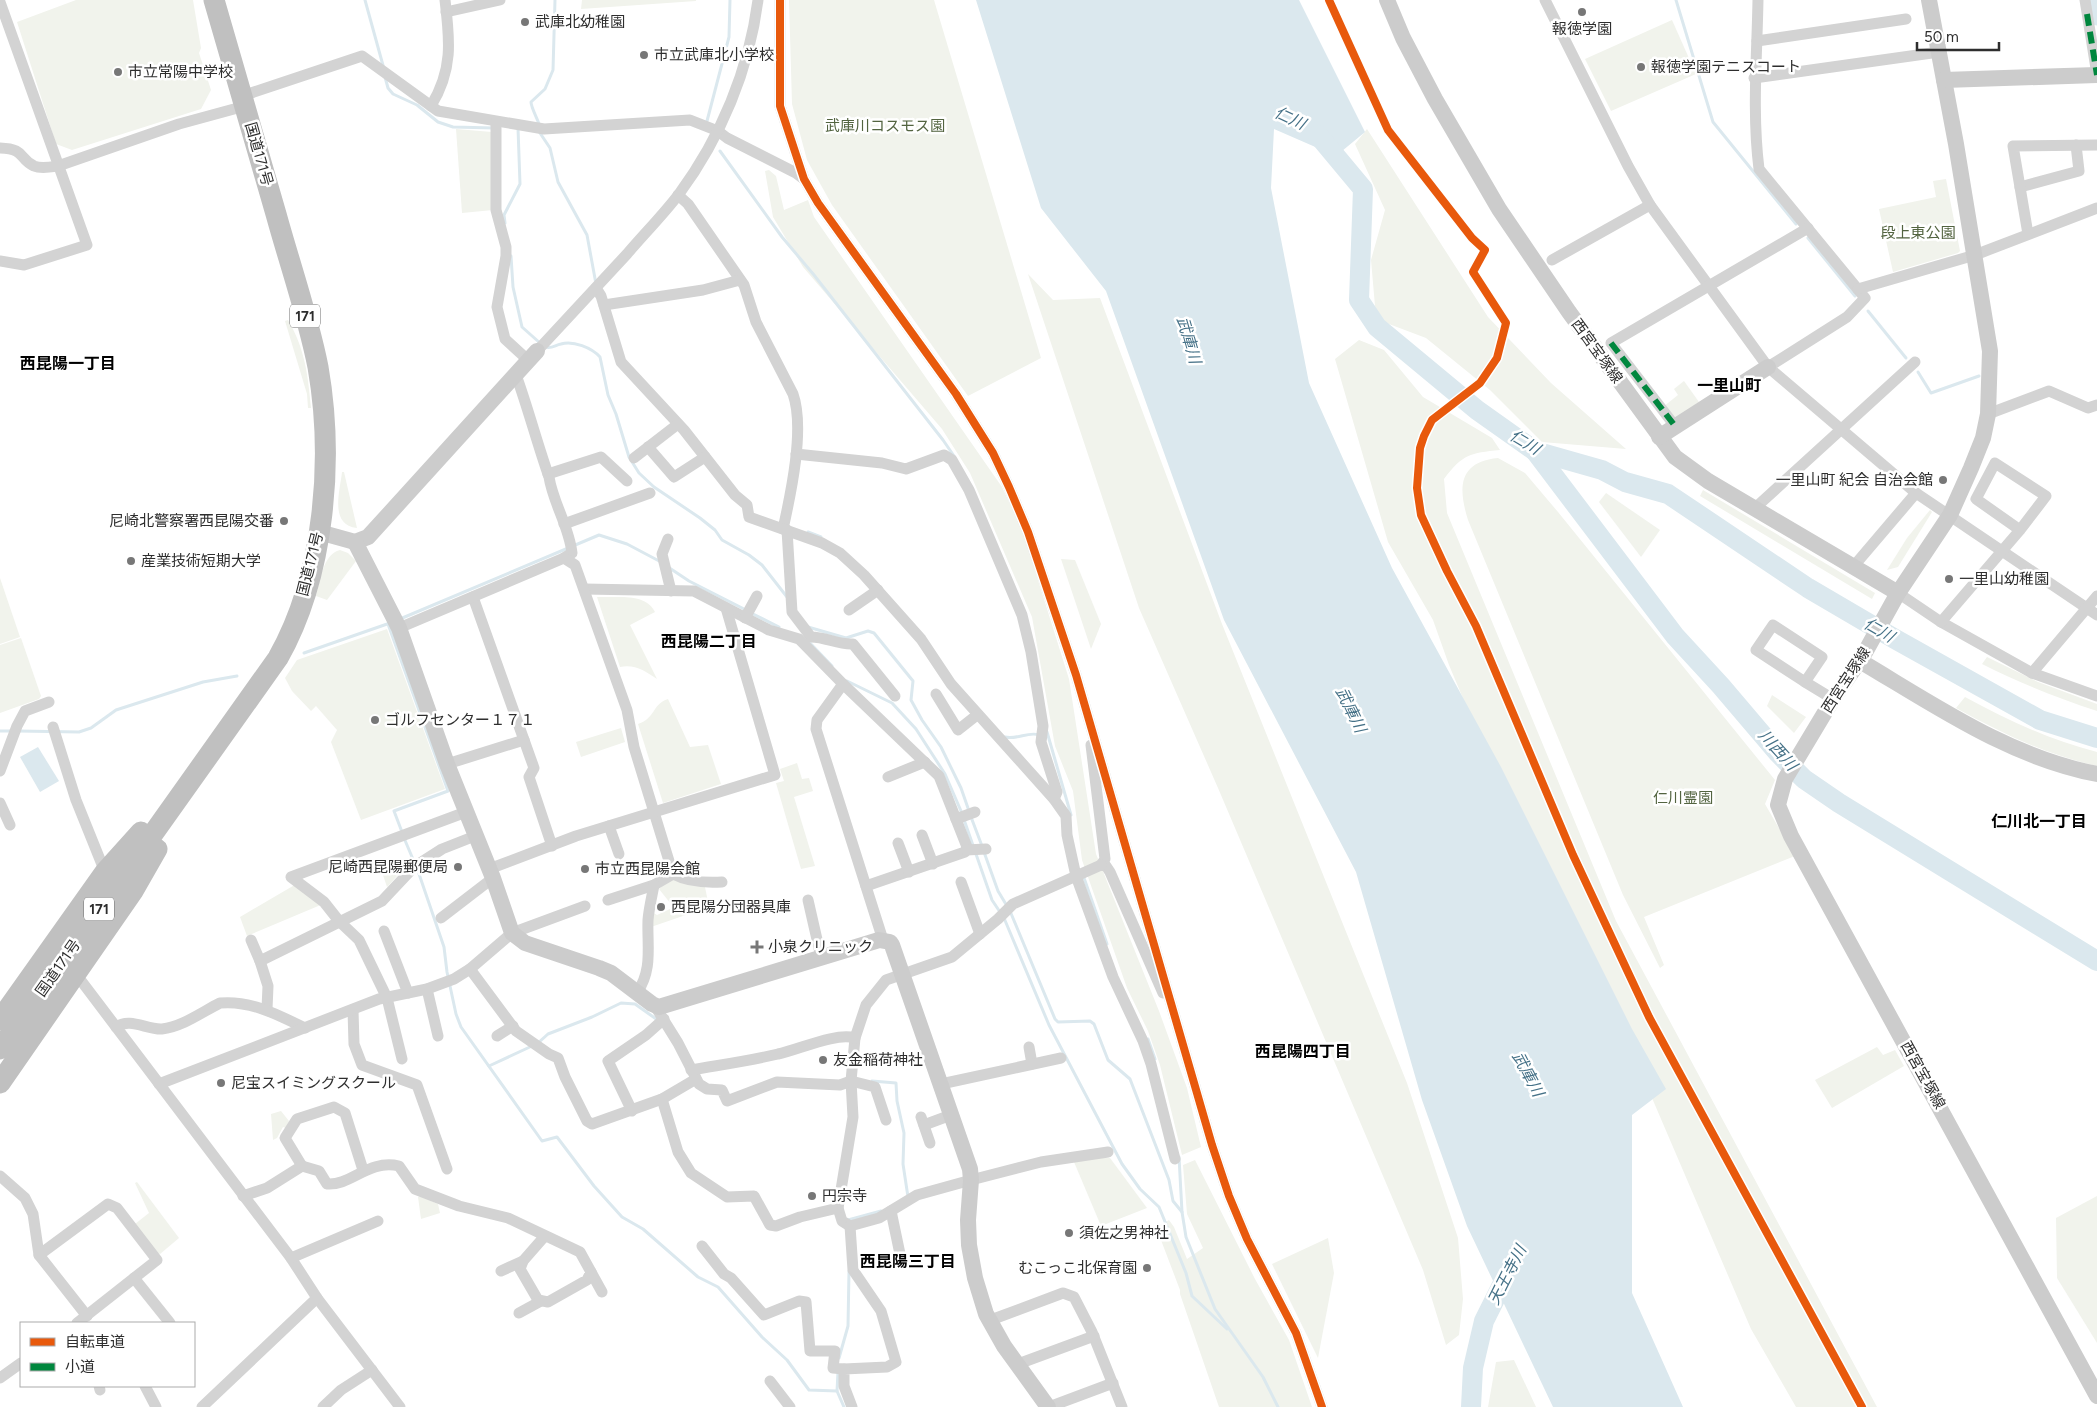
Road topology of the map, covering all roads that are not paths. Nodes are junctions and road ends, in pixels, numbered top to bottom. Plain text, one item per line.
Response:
1 (214, 0) edge
2 (445, 0) edge
3 (500, 0) edge
4 (758, 0) edge
5 (780, 0) edge
6 (1387, 0) edge
7 (1545, 0) edge
8 (1758, 0) edge
9 (1929, 0) edge
10 (2085, 0) edge
11 (0, 2) edge
12 (446, 12) junction
13 (1906, 19) dead end
14 (1757, 42) junction
15 (1939, 52) junction
16 (2097, 75) edge
17 (1754, 78) junction
18 (1944, 80) junction
19 (244, 101) junction
20 (431, 106) junction
21 (496, 126) junction
22 (718, 131) junction
23 (2076, 145) junction
24 (2097, 145) edge
25 (0, 148) edge
26 (58, 166) junction
27 (804, 179) junction
28 (2020, 187) junction
29 (678, 195) junction
30 (1650, 205) junction
31 (2097, 208) edge
32 (1808, 228) junction
33 (2028, 234) junction
34 (1975, 255) junction
35 (1552, 260) dead end
36 (0, 261) edge
37 (740, 280) junction
38 (1708, 287) junction
39 (1858, 289) junction
40 (599, 293) junction
41 (538, 351) junction
42 (1915, 362) dead end
43 (1768, 367) junction
44 (516, 375) junction
45 (2097, 405) edge
46 (1988, 414) junction
47 (675, 426) junction
48 (1675, 426) junction
49 (1841, 430) junction
50 (1660, 436) junction
51 (648, 447) junction
52 (796, 454) junction
53 (634, 458) dead end
54 (702, 460) junction
55 (548, 474) junction
56 (627, 481) dead end
57 (650, 493) dead end
58 (1916, 493) junction
59 (1754, 508) junction
60 (1950, 515) junction
61 (564, 524) junction
62 (785, 527) junction
63 (2020, 530) junction
64 (319, 532) junction
65 (668, 539) dead end
66 (355, 542) junction
67 (2002, 550) junction
68 (569, 551) junction
69 (1852, 567) junction
70 (670, 587) junction
71 (584, 588) junction
72 (878, 590) junction
73 (1897, 595) junction
74 (2097, 596) edge
75 (473, 597) junction
76 (726, 608) junction
77 (849, 610) dead end
78 (2092, 612) edge
79 (1941, 622) junction
80 (400, 628) junction
81 (801, 635) junction
82 (1861, 659) junction
83 (2032, 673) junction
84 (1805, 682) junction
85 (843, 684) junction
86 (936, 694) dead end
87 (895, 696) dead end
88 (2097, 696) edge
89 (1834, 699) junction
90 (49, 702) dead end
91 (977, 715) junction
92 (1089, 721) junction
93 (55, 731) dead end
94 (524, 740) junction
95 (925, 762) junction
96 (447, 764) junction
97 (199, 769) junction
98 (0, 771) edge
99 (2097, 774) edge
100 (888, 777) dead end
101 (1056, 796) junction
102 (0, 803) edge
103 (466, 812) junction
104 (654, 812) junction
105 (976, 812) dead end
106 (958, 818) junction
107 (10, 824) dead end
108 (609, 826) junction
109 (922, 834) dead end
110 (475, 836) junction
111 (898, 843) dead end
112 (552, 846) junction
113 (986, 848) dead end
114 (966, 850) junction
115 (619, 854) dead end
116 (933, 864) junction
117 (1096, 867) junction
118 (105, 872) junction
119 (909, 872) junction
120 (491, 874) junction
121 (673, 874) junction
122 (1077, 875) junction
123 (722, 882) dead end
124 (962, 882) dead end
125 (654, 885) junction
126 (866, 886) junction
127 (608, 900) dead end
128 (808, 900) dead end
129 (585, 906) dead end
130 (441, 918) dead end
131 (339, 921) junction
132 (384, 931) dead end
133 (512, 933) junction
134 (980, 934) junction
135 (251, 940) dead end
136 (882, 940) junction
137 (821, 957) junction
138 (260, 961) junction
139 (470, 969) junction
140 (76, 974) junction
141 (903, 974) junction
142 (427, 989) junction
143 (408, 993) junction
144 (637, 993) junction
145 (387, 998) junction
146 (1173, 1008) junction
147 (266, 1009) junction
148 (353, 1010) junction
149 (660, 1012) junction
150 (0, 1020) edge
151 (513, 1026) junction
152 (116, 1027) junction
153 (305, 1028) junction
154 (438, 1036) dead end
155 (497, 1036) dead end
156 (855, 1038) junction
157 (1029, 1047) dead end
158 (0, 1049) edge
159 (1061, 1058) dead end
160 (402, 1059) dead end
161 (1032, 1064) junction
162 (693, 1075) junction
163 (852, 1081) junction
164 (0, 1082) edge
165 (159, 1084) junction
166 (941, 1084) junction
167 (662, 1099) junction
168 (632, 1111) junction
169 (951, 1116) junction
170 (886, 1120) dead end
171 (930, 1143) dead end
172 (1108, 1152) dead end
173 (1174, 1160) dead end
174 (302, 1166) junction
175 (446, 1169) dead end
176 (364, 1170) junction
177 (0, 1176) edge
178 (972, 1180) junction
179 (243, 1196) junction
180 (838, 1208) junction
181 (891, 1211) junction
182 (371, 1220) dead end
183 (850, 1226) junction
184 (331, 1228) dead end
185 (544, 1236) junction
186 (336, 1239) junction
187 (702, 1246) dead end
188 (900, 1254) dead end
189 (39, 1255) junction
190 (290, 1258) junction
191 (523, 1261) junction
192 (501, 1271) dead end
193 (590, 1272) junction
194 (134, 1278) junction
195 (602, 1292) dead end
196 (317, 1298) junction
197 (547, 1300) junction
198 (558, 1310) dead end
199 (519, 1313) dead end
200 (84, 1320) edge
201 (169, 1322) edge
202 (988, 1322) junction
203 (1094, 1336) junction
204 (20, 1364) edge
205 (1018, 1364) junction
206 (844, 1368) junction
207 (372, 1370) junction
208 (0, 1378) edge
209 (770, 1381) dead end
210 (1112, 1383) junction
211 (146, 1387) edge
212 (2097, 1396) edge
213 (156, 1407) edge
214 (202, 1407) edge
215 (322, 1407) edge
216 (400, 1407) edge
217 (790, 1407) edge
218 (852, 1407) edge
219 (1048, 1407) edge
220 (1122, 1407) edge
221 (1322, 1407) edge

1 - 19 highway, 国道171号 / 171
2 - 12 street
3 - 12 street
4 - 22 street
5 - 27 street
6 - 50 street, 西宮宝塚線
7 - 30 street
8 - 14 street
9 - 15 street
10 - 16 street
11 - 26 street
12 - 20 street
13 - 14 street
14 - 17 street
15 - 17 street
15 - 18 street
16 - 18 street
17 - 32 street
18 - 34 street
19 - 20 street
19 - 26 street
19 - 64 highway, 国道171号 / 171
20 - 21 street
21 - 22 street
21 - 41 street
22 - 27 street
22 - 29 street
23 - 24 street
23 - 28 street
23 - 28 street
25 - 26 street
26 - 36 street
27 - 92 street
28 - 33 street
29 - 37 street
29 - 40 street
30 - 35 street
30 - 38 street
31 - 33 street
32 - 38 street
32 - 39 street
33 - 34 street
34 - 39 street
34 - 46 street
37 - 40 street
37 - 52 street
38 - 43 street
38 - 48 street
39 - 43 street
40 - 41 street
40 - 47 street
41 - 44 street
42 - 49 street
43 - 48 street
43 - 49 street
44 - 55 street
44 - 66 street
45 - 46 street
46 - 60 street
47 - 51 street
47 - 54 street
48 - 50 street
49 - 58 street
49 - 59 street
50 - 59 street, 西宮宝塚線
51 - 53 street
51 - 54 street
52 - 62 street
52 - 101 street
54 - 62 street
55 - 56 street
55 - 61 street
57 - 61 street
58 - 60 street
58 - 69 street
59 - 69 street, 西宮宝塚線
60 - 67 street
60 - 73 street
61 - 68 street
62 - 72 street
62 - 81 street
63 - 63 street
63 - 67 street
64 - 66 street
64 - 97 highway, 国道171号 / 171
65 - 70 street
66 - 80 street
67 - 78 street
67 - 79 street
68 - 71 street
68 - 75 street
69 - 73 street, 西宮宝塚線
70 - 71 street
70 - 76 street
71 - 104 street
72 - 77 street
72 - 91 street
73 - 79 street
73 - 82 street, 西宮宝塚線
74 - 78 street
75 - 80 street
75 - 94 street
76 - 81 street
76 - 104 street
78 - 83 street
79 - 83 street
80 - 96 street
81 - 85 street
81 - 87 street
82 - 89 street, 西宮宝塚線
82 - 99 street
83 - 88 street
84 - 84 street
84 - 89 street
85 - 95 street
85 - 126 street
86 - 91 street
89 - 212 street, 西宮宝塚線
90 - 98 street
91 - 101 street
92 - 117 street
92 - 146 street
93 - 118 street
94 - 96 street
94 - 112 street
95 - 100 street
95 - 106 street
96 - 103 street
97 - 118 highway
97 - 140 highway
97 - 158 highway, 国道171号 / 171
101 - 122 street
102 - 107 street
103 - 110 street
103 - 131 street
104 - 108 street
104 - 121 street
105 - 106 street
106 - 114 street
108 - 112 street
108 - 115 street
109 - 116 street
110 - 120 street
110 - 131 street
111 - 119 street
112 - 120 street
113 - 114 street
114 - 116 street
116 - 119 street
117 - 122 street
117 - 146 street
118 - 150 highway
119 - 126 street
120 - 130 street
120 - 133 street
121 - 123 street
121 - 125 street
122 - 134 street
122 - 173 street
124 - 134 street
125 - 127 street
125 - 144 street
126 - 136 street
128 - 137 street
129 - 133 street
131 - 138 street
131 - 145 street
132 - 143 street
133 - 139 street
133 - 144 street
134 - 141 street
135 - 138 street
136 - 137 street
136 - 141 street
137 - 149 street
138 - 147 street
139 - 142 street
139 - 151 street
140 - 152 street
140 - 164 highway
141 - 156 street
141 - 166 street
142 - 143 street
142 - 154 street
143 - 145 street
144 - 149 street
145 - 148 street
145 - 160 street
146 - 221 street
147 - 152 street
147 - 153 street
148 - 153 street
148 - 175 street
149 - 162 street
149 - 168 street
151 - 155 street
151 - 168 street
152 - 165 street
153 - 165 street
156 - 162 street
156 - 163 street
157 - 161 street
159 - 161 street
161 - 166 street
162 - 163 street
162 - 167 street
163 - 170 street
163 - 180 street
165 - 179 street
166 - 169 street
167 - 168 street
167 - 180 street
169 - 171 street
169 - 178 street
172 - 178 street
174 - 176 street
174 - 176 street
174 - 179 street
176 - 185 street
177 - 189 street
178 - 181 street
178 - 202 street
179 - 190 street
180 - 183 street
181 - 183 street
181 - 188 street
182 - 186 street
183 - 206 street
184 - 186 street
185 - 191 street
185 - 193 street
186 - 190 street
187 - 206 street
189 - 194 street
189 - 200 street
190 - 196 street
191 - 192 street
191 - 197 street
193 - 195 street
193 - 197 street
194 - 200 street
194 - 201 street
196 - 207 street
196 - 214 street
197 - 198 street
197 - 199 street
202 - 203 street
202 - 205 street
203 - 205 street
203 - 210 street
204 - 208 street
205 - 219 street
206 - 218 street
207 - 215 street
207 - 216 street
209 - 217 street
210 - 219 street
210 - 220 street
211 - 213 street

